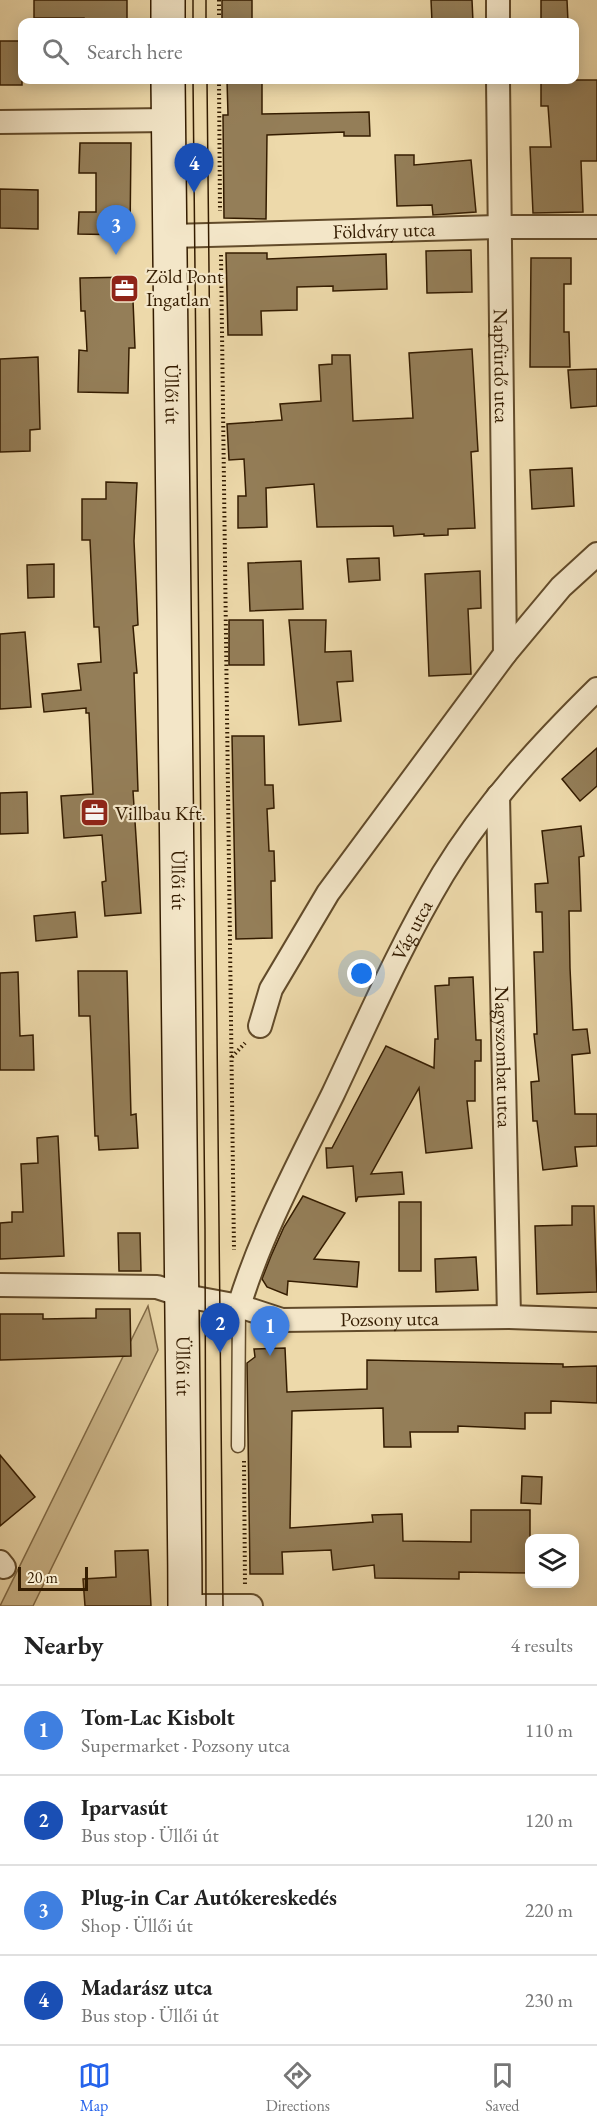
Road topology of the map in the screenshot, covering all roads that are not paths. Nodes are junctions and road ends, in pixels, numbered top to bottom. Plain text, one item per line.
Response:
1 (168, 0) edge
2 (498, 0) edge
3 (168, 18) edge
4 (498, 18) edge
5 (168, 84) edge
6 (498, 84) edge
7 (169, 120) junction
8 (0, 122) edge
9 (498, 227) junction
10 (597, 227) edge
11 (171, 236) junction
12 (597, 554) edge
13 (505, 654) junction
14 (597, 689) edge
15 (498, 796) junction
16 (260, 1026) dead end
17 (0, 1285) edge
18 (185, 1296) junction
19 (239, 1306) junction
20 (509, 1317) junction
21 (597, 1320) edge
22 (238, 1446) road end
23 (185, 1606) edge
24 (239, 1606) edge
25 (251, 1606) edge

1 - 3 main road
2 - 4 street
5 - 7 main road, Üllői út
6 - 9 street, Napfürdő utca
7 - 8 street
7 - 11 main road, Üllői út
9 - 10 street, Földváry utca
9 - 11 street, Földváry utca
9 - 13 street, Napfürdő utca
11 - 18 main road, Üllői út
12 - 13 street
13 - 16 street
14 - 15 street, Vág utca
15 - 19 street, Vág utca
15 - 20 street, Nagyszombat utca
17 - 18 street, Pozsony utca
18 - 19 street, Pozsony utca
18 - 23 main road, Üllői út
19 - 20 street, Pozsony utca
19 - 22 lane
20 - 21 street, Pozsony utca
23 - 24 street
24 - 25 street

